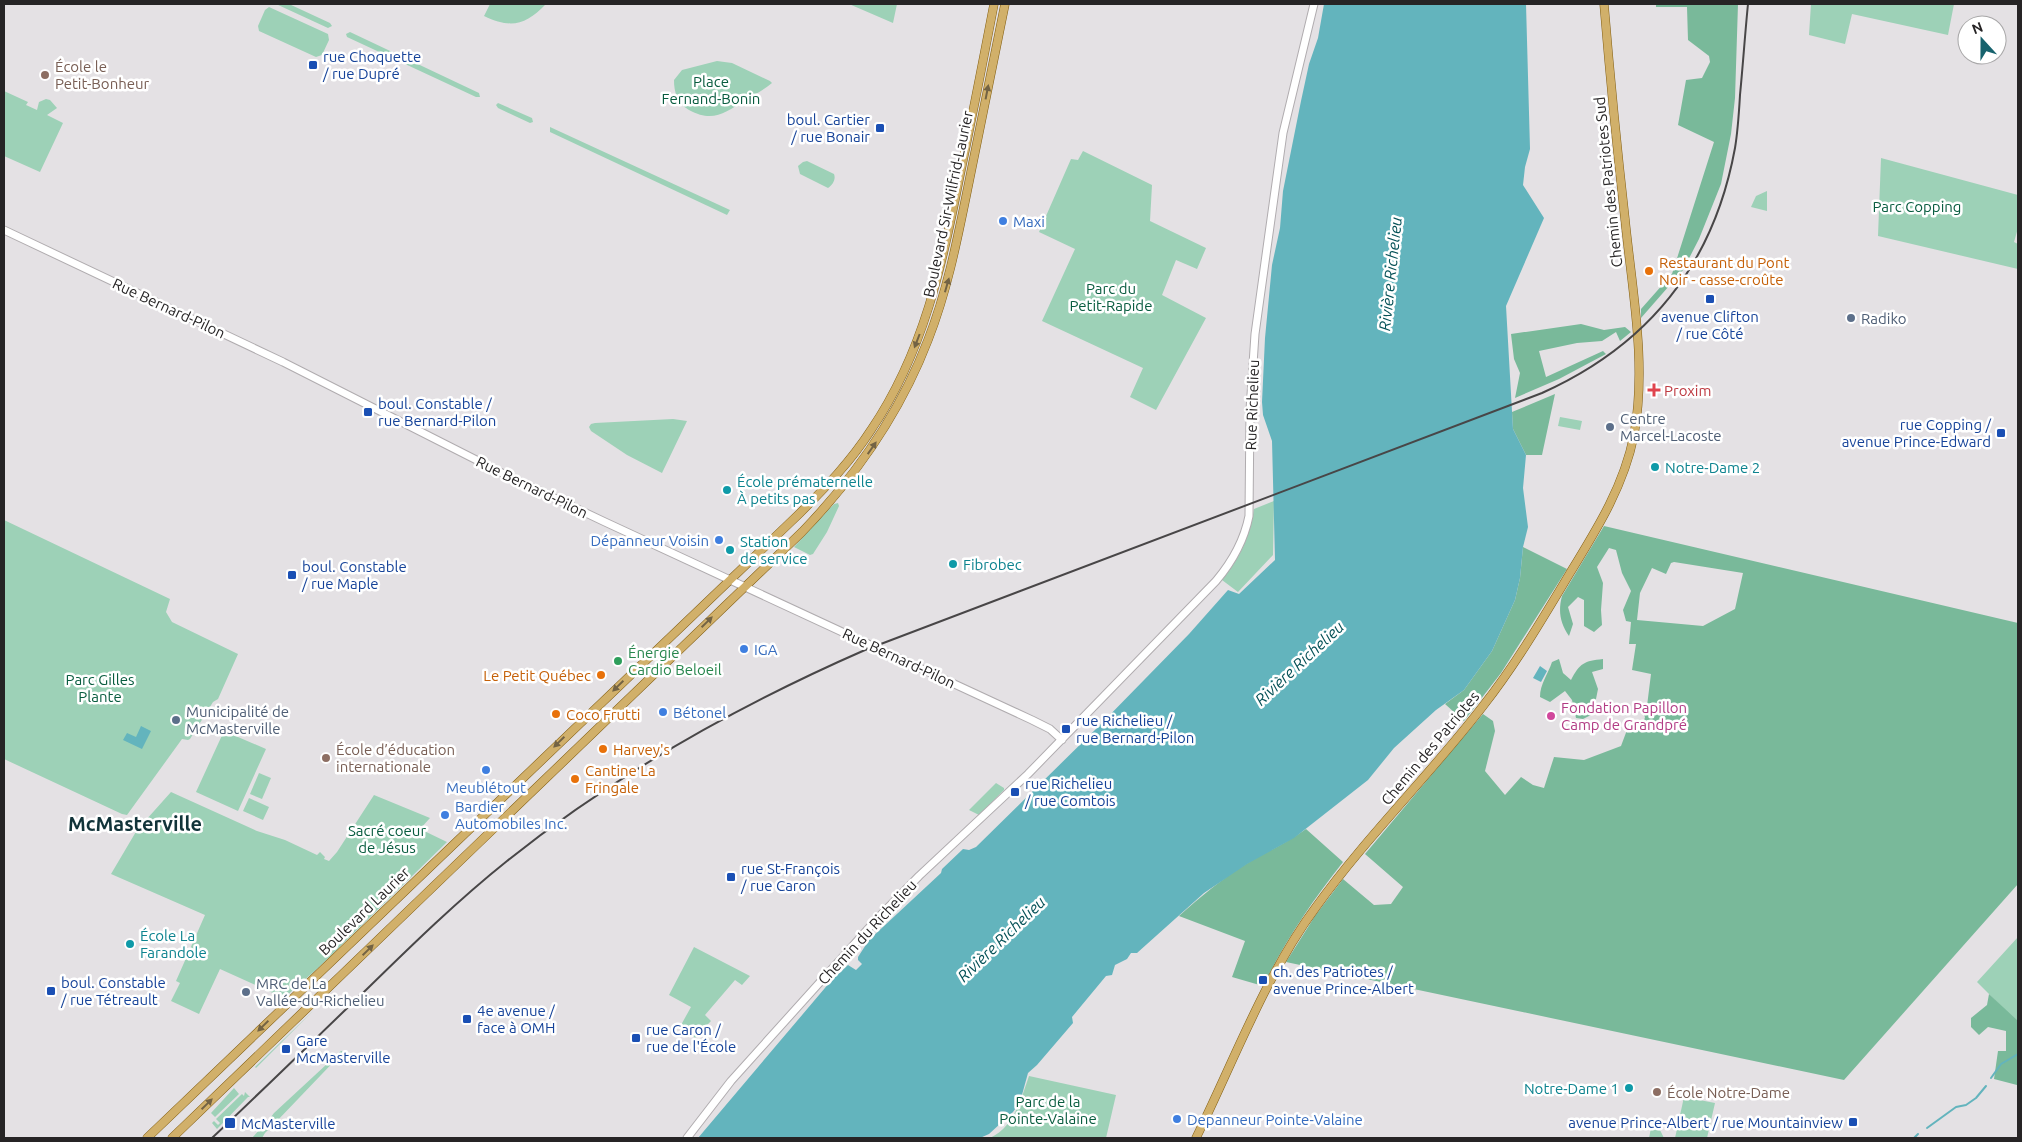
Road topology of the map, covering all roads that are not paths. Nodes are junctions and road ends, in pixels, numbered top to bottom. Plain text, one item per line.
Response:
1 (994, 4) edge
2 (1005, 4) edge
3 (1314, 4) edge
4 (1604, 4) edge
5 (4, 230) edge
6 (1639, 357) joint
7 (730, 580) junction
8 (744, 586) junction
9 (1062, 740) junction
10 (147, 1138) edge
11 (172, 1138) edge
12 (687, 1138) edge
13 (1196, 1138) edge

1 -> 7 main road, Boulevard Sir-Wilfrid-Laurier
8 -> 2 main road, Boulevard Sir-Wilfrid-Laurier
3 - 9 main road, Rue Richelieu
4 - 6 main road, Chemin des Patriotes Sud
5 - 7 main road, Rue Bernard-Pilon
6 - 13 main road, Chemin des Patriotes
7 - 8 main road, Rue Bernard-Pilon
7 -> 10 main road, Boulevard Laurier
8 - 9 main road, Rue Bernard-Pilon
11 -> 8 main road, Boulevard Laurier
9 - 12 main road, Chemin du Richelieu

